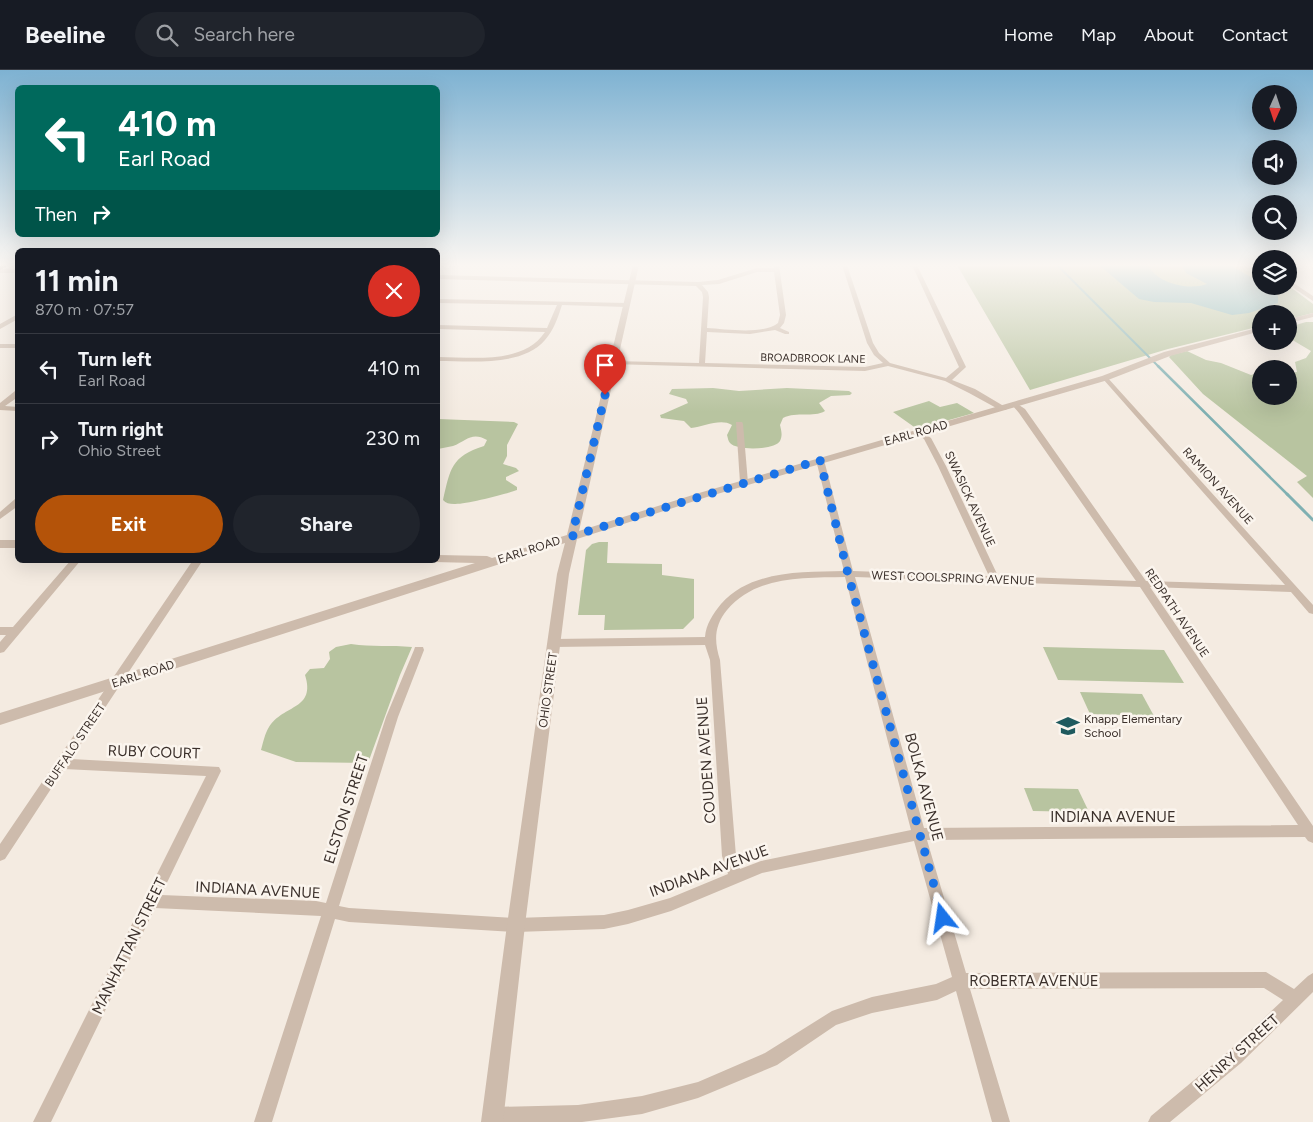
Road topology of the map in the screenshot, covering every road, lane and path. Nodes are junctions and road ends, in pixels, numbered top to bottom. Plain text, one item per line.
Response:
1 (556, 314) edge
2 (625, 314) edge
3 (705, 314) edge
4 (782, 314) edge
5 (861, 314) edge
6 (939, 314) edge
7 (1313, 315) edge
8 (15, 318) edge
9 (1297, 320) edge
10 (0, 327) edge
11 (440, 328) edge
12 (775, 328) junction
13 (549, 330) junction
14 (704, 330) junction
15 (1252, 331) edge
16 (787, 333) dead end
17 (0, 346) edge
18 (15, 346) edge
19 (440, 359) edge
20 (613, 363) junction
21 (888, 364) junction
22 (702, 365) junction
23 (1105, 378) junction
24 (947, 380) junction
25 (15, 395) edge
26 (1016, 405) junction
27 (0, 407) edge
28 (15, 408) edge
29 (1003, 408) junction
30 (739, 424) dead end
31 (919, 432) junction
32 (820, 460) junction
33 (744, 482) junction
34 (15, 504) edge
35 (0, 516) edge
36 (572, 536) junction
37 (0, 544) edge
38 (15, 544) edge
39 (440, 559) edge
40 (496, 561) junction
41 (73, 563) edge
42 (196, 563) edge
43 (848, 574) junction
44 (994, 580) junction
45 (1143, 584) junction
46 (1294, 589) junction
47 (1313, 611) edge
48 (0, 631) edge
49 (15, 631) junction
50 (709, 641) junction
51 (554, 643) junction
52 (0, 649) edge
53 (419, 650) dead end
54 (117, 682) junction
55 (0, 719) edge
56 (62, 764) junction
57 (215, 771) joint
58 (921, 834) junction
59 (1311, 834) edge
60 (0, 855) edge
61 (735, 876) junction
62 (151, 901) junction
63 (330, 911) junction
64 (516, 926) junction
65 (1313, 981) edge
66 (961, 982) junction
67 (1296, 999) junction
68 (493, 1119) edge
69 (42, 1122) edge
70 (263, 1122) edge
71 (1002, 1122) edge
72 (1157, 1122) edge

1 - 13 street
2 - 20 street, OHIO STREET
3 - 14 street
4 - 12 street
5 - 21 street
6 - 24 street
7 - 9 street
8 - 10 street
11 - 13 street
12 - 14 street
12 - 16 street
13 - 19 street
14 - 22 street
15 - 23 street, EARL ROAD
17 - 18 street
20 - 22 street, BROADBROOK LANE
20 - 36 street, OHIO STREET
21 - 22 street, BROADBROOK LANE
21 - 24 street, BROADBROOK LANE
23 - 26 street, EARL ROAD
23 - 46 street, RAMION AVENUE
24 - 29 street, BROADBROOK LANE
25 - 27 street
26 - 29 street, EARL ROAD
26 - 45 street, REDPATH AVENUE
27 - 28 street
29 - 31 street, EARL ROAD
30 - 33 street
31 - 32 street, EARL ROAD
31 - 44 street, SWASICK AVENUE
32 - 33 street, EARL ROAD
32 - 43 street, BOLKA AVENUE
33 - 36 street, EARL ROAD
34 - 35 street
36 - 40 street, EARL ROAD
36 - 51 street, OHIO STREET
37 - 38 street
39 - 40 street
40 - 54 street, EARL ROAD
41 - 49 street
42 - 54 street, BUFFALO STREET
43 - 44 street, WEST COOLSPRING AVENUE
43 - 50 street, WEST COOLSPRING AVENUE
43 - 58 street, BOLKA AVENUE
44 - 45 street, WEST COOLSPRING AVENUE
45 - 46 street, WEST COOLSPRING AVENUE
45 - 59 street, REDPATH AVENUE
46 - 47 street, RAMION AVENUE
48 - 49 street
49 - 52 street
50 - 51 street
50 - 61 street, COUDEN AVENUE
51 - 64 street, OHIO STREET
53 - 63 street, ELSTON STREET
54 - 55 street, EARL ROAD
54 - 56 street, BUFFALO STREET
56 - 57 street, RUBY COURT
56 - 60 street, BUFFALO STREET
57 - 62 street, MANHATTAN STREET
58 - 59 street, INDIANA AVENUE
58 - 61 street, INDIANA AVENUE
58 - 66 street, BOLKA AVENUE
61 - 64 street, INDIANA AVENUE
62 - 63 street, INDIANA AVENUE
62 - 69 street, MANHATTAN STREET
63 - 64 street, INDIANA AVENUE
63 - 70 street, ELSTON STREET
64 - 68 street, OHIO STREET
65 - 67 street, HENRY STREET
66 - 67 street, ROBERTA AVENUE
66 - 68 street, ROBERTA AVENUE
66 - 71 street, BOLKA AVENUE
67 - 72 street, HENRY STREET

